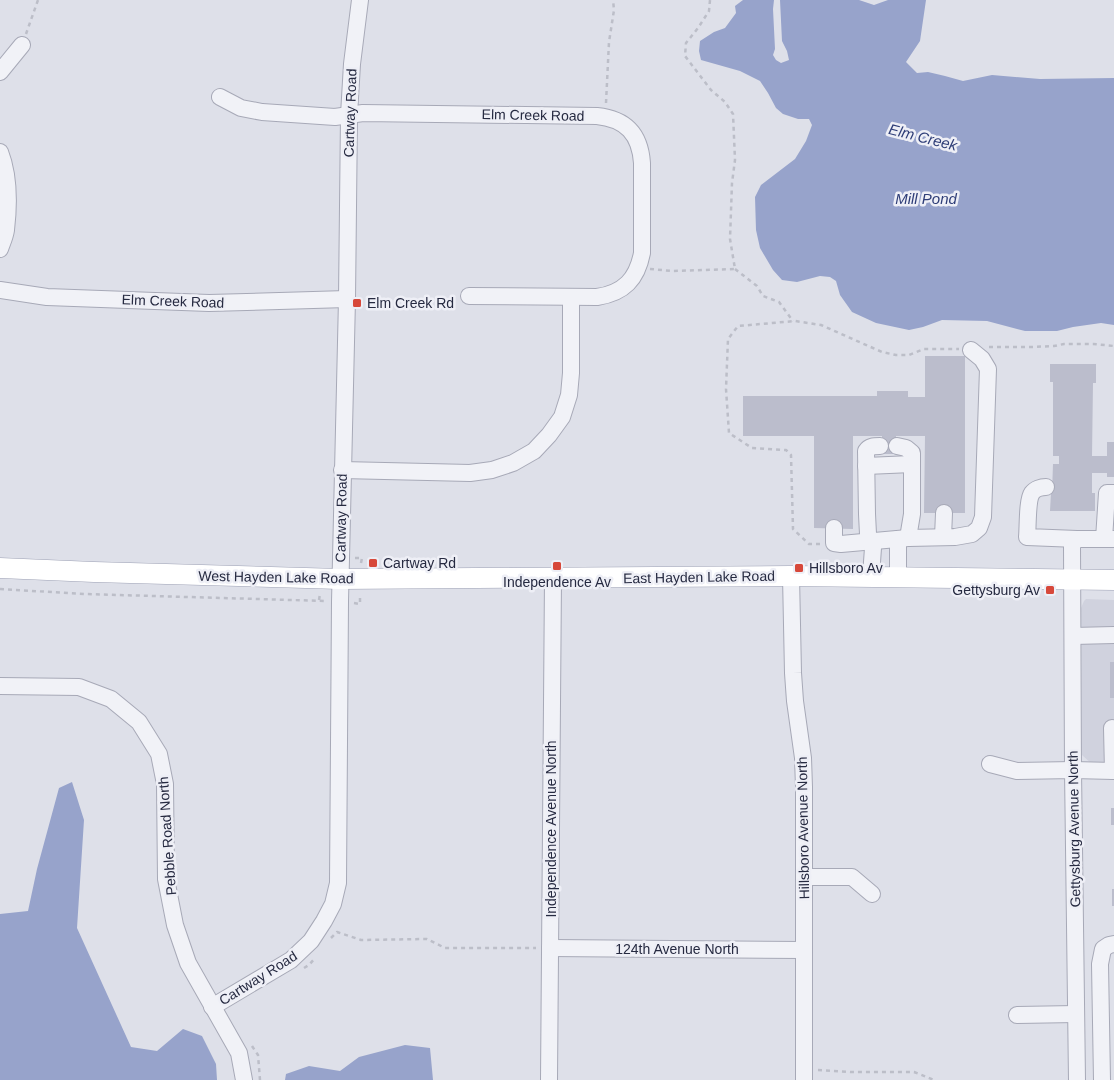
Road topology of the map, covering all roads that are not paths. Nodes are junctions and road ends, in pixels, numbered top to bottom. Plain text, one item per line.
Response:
1 (360, 0) edge
2 (22, 45) road end
3 (0, 72) edge
4 (220, 97) dead end
5 (349, 115) junction
6 (0, 152) edge
7 (0, 249) edge
8 (0, 290) edge
9 (469, 296) dead end
10 (572, 297) junction
11 (347, 299) junction
12 (971, 350) road end
13 (880, 446) dead end
14 (897, 446) dead end
15 (912, 464) junction
16 (866, 466) junction
17 (342, 470) junction
18 (1046, 487) dead end
19 (1114, 493) edge
20 (944, 513) dead end
21 (834, 536) road end
22 (943, 537) junction
23 (903, 538) junction
24 (1076, 538) junction
25 (1109, 539) edge
26 (871, 541) junction
27 (0, 568) edge
28 (791, 576) junction
29 (871, 576) junction
30 (898, 577) junction
31 (553, 578) junction
32 (340, 579) junction
33 (1072, 579) junction
34 (1114, 580) edge
35 (1073, 636) junction
36 (1114, 636) edge
37 (0, 686) edge
38 (1112, 728) dead end
39 (990, 764) dead end
40 (1073, 770) junction
41 (1113, 771) edge
42 (804, 878) junction
43 (872, 894) dead end
44 (1114, 944) edge
45 (550, 948) junction
46 (804, 950) junction
47 (212, 1006) junction
48 (1076, 1014) junction
49 (1017, 1015) dead end
50 (804, 1074) edge
51 (244, 1080) edge
52 (549, 1080) edge
53 (1077, 1080) edge
54 (1102, 1080) edge

1 - 5 street, Cartway Road
2 - 3 street
4 - 5 street, Elm Creek Road
5 - 10 street, Elm Creek Road
5 - 11 street, Cartway Road
6 - 7 street
8 - 11 street, Elm Creek Road
9 - 10 street
10 - 17 street
11 - 17 street, Cartway Road
12 - 22 street
13 - 16 street
14 - 15 street
15 - 16 street
15 - 23 street
16 - 26 street
17 - 32 street, Cartway Road
18 - 24 street
19 - 25 street
20 - 22 street
21 - 26 street
22 - 23 street
23 - 26 street
23 - 30 street
24 - 25 street
24 - 33 street, Gettysburg Avenue North
26 - 29 street
27 - 32 main road, West Hayden Lake Road
28 - 29 main road, East Hayden Lake Road
28 - 31 main road, East Hayden Lake Road
28 - 42 street, Hillsboro Avenue North
29 - 30 main road, East Hayden Lake Road
30 - 33 main road, East Hayden Lake Road
31 - 32 main road, West Hayden Lake Road
31 - 45 street, Independence Avenue North
32 - 47 street, Cartway Road
33 - 34 main road, East Hayden Lake Road
33 - 35 street, Gettysburg Avenue North
35 - 36 street
35 - 40 street, Gettysburg Avenue North
37 - 47 street, Pebble Road North
38 - 41 street
39 - 40 street
40 - 41 street
40 - 48 street, Gettysburg Avenue North
42 - 43 street
42 - 46 street, Hillsboro Avenue North
44 - 54 street
45 - 46 street, 124th Avenue North
45 - 52 street, Independence Avenue North
46 - 50 street, Hillsboro Avenue North
47 - 51 street, Pebble Road North
48 - 49 street
48 - 53 street, Gettysburg Avenue North

